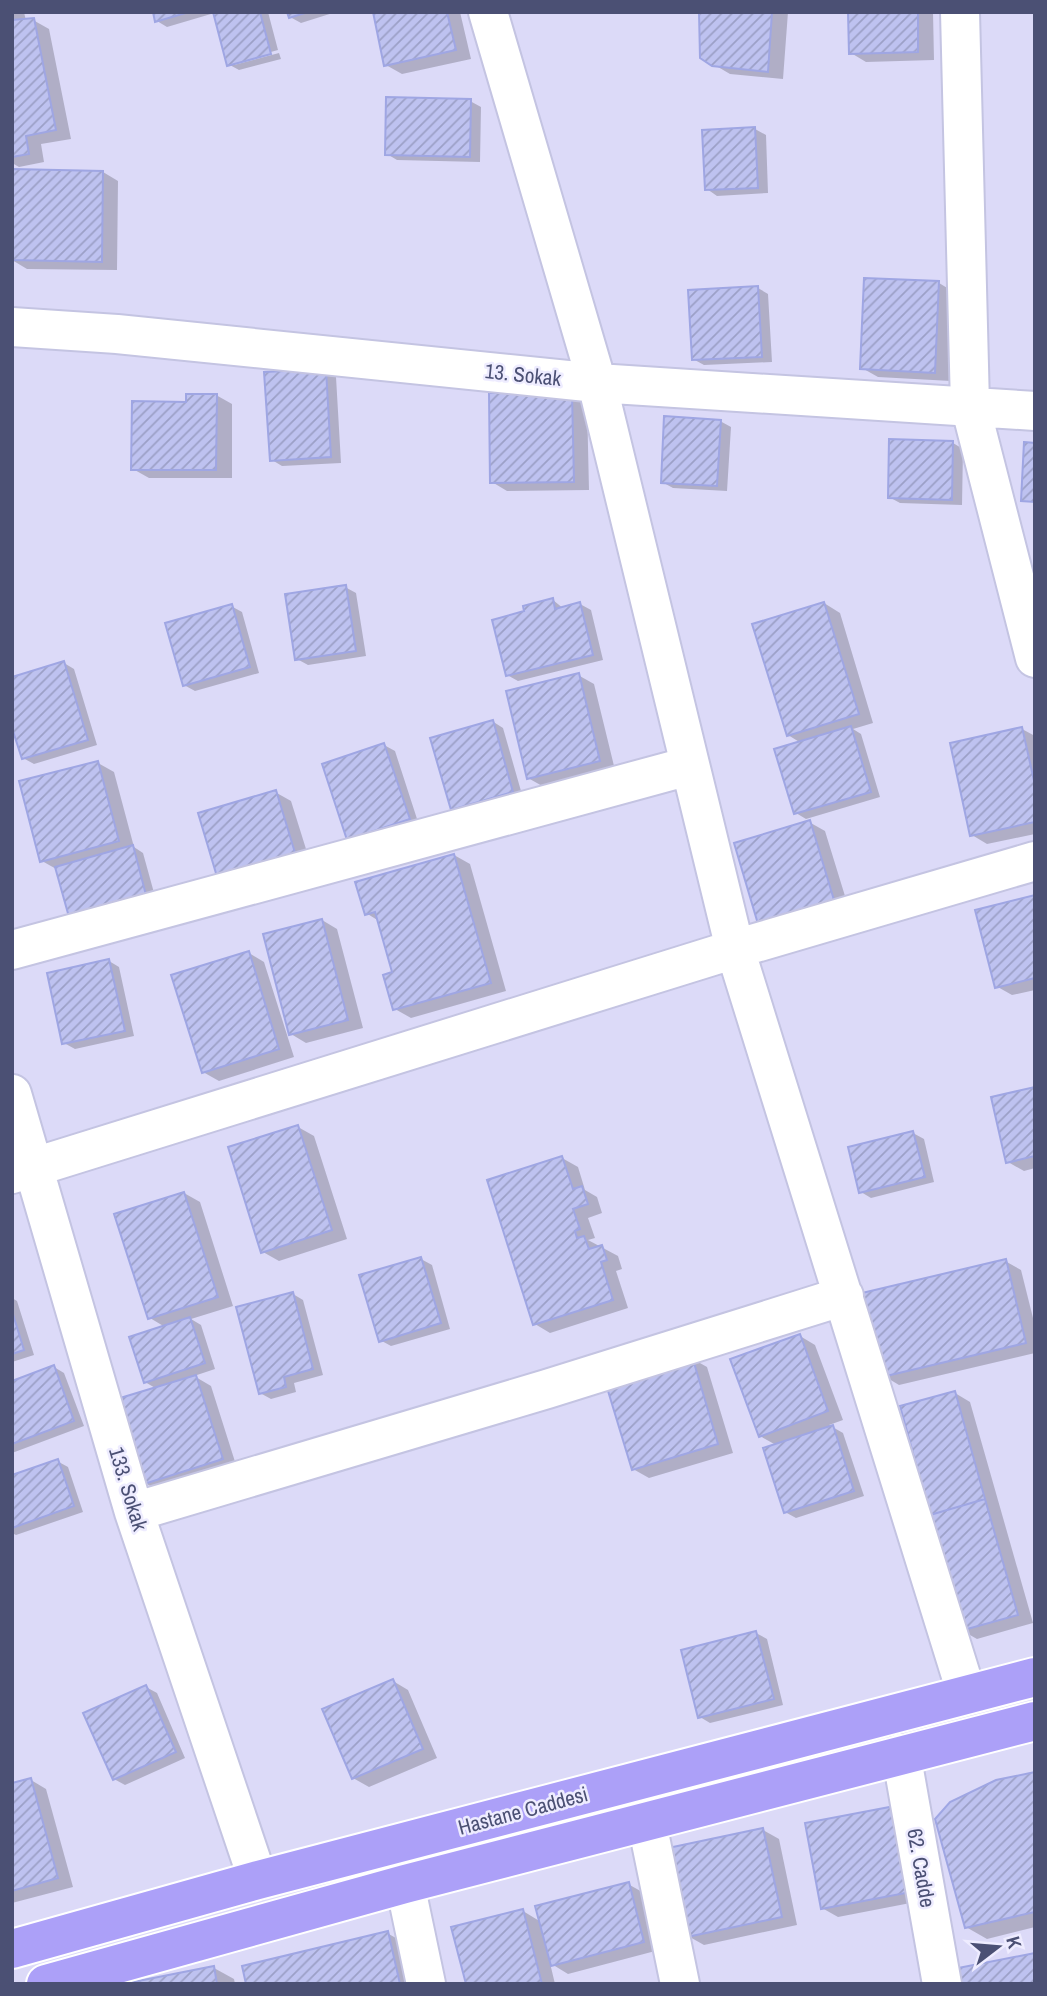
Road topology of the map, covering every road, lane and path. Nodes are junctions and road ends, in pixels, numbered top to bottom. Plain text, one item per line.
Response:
1 (488, 12) edge
2 (960, 12) edge
3 (12, 327) edge
4 (597, 383) junction
5 (970, 405) junction
6 (1035, 411) edge
7 (1035, 658) edge
8 (688, 766) junction
9 (1035, 861) edge
10 (735, 949) junction
11 (12, 950) edge
12 (12, 1094) edge
13 (22, 1171) edge
14 (844, 1296) junction
15 (134, 1512) junction
16 (1035, 1677) edge
17 (967, 1695) junction
18 (1035, 1721) edge
19 (901, 1753) junction
20 (647, 1823) junction
21 (258, 1880) junction
22 (405, 1884) junction
23 (12, 1949) edge
24 (46, 1984) edge
25 (426, 1984) edge
26 (680, 1984) edge
27 (942, 1984) edge

1 - 4 street
2 - 5 street
3 - 4 street, 13. Sokak
4 - 5 street, 13. Sokak
4 - 8 street
5 - 6 street, 13. Sokak
5 - 7 street
8 - 10 street
8 - 11 street
9 - 10 street
10 - 13 street
10 - 14 street
12 - 13 street, 133. Sokak
13 - 15 street, 133. Sokak
14 - 15 street
14 - 17 street
15 - 21 street, 133. Sokak
16 - 17 main road, Hastane Caddesi
17 - 21 main road, Hastane Caddesi
18 - 19 main road, Hastane Caddesi
19 - 20 main road, Hastane Caddesi
19 - 27 street, 62. Cadde
20 - 22 main road, Hastane Caddesi
20 - 26 street
21 - 23 main road, Hastane Caddesi
22 - 24 main road, Hastane Caddesi
22 - 25 street

